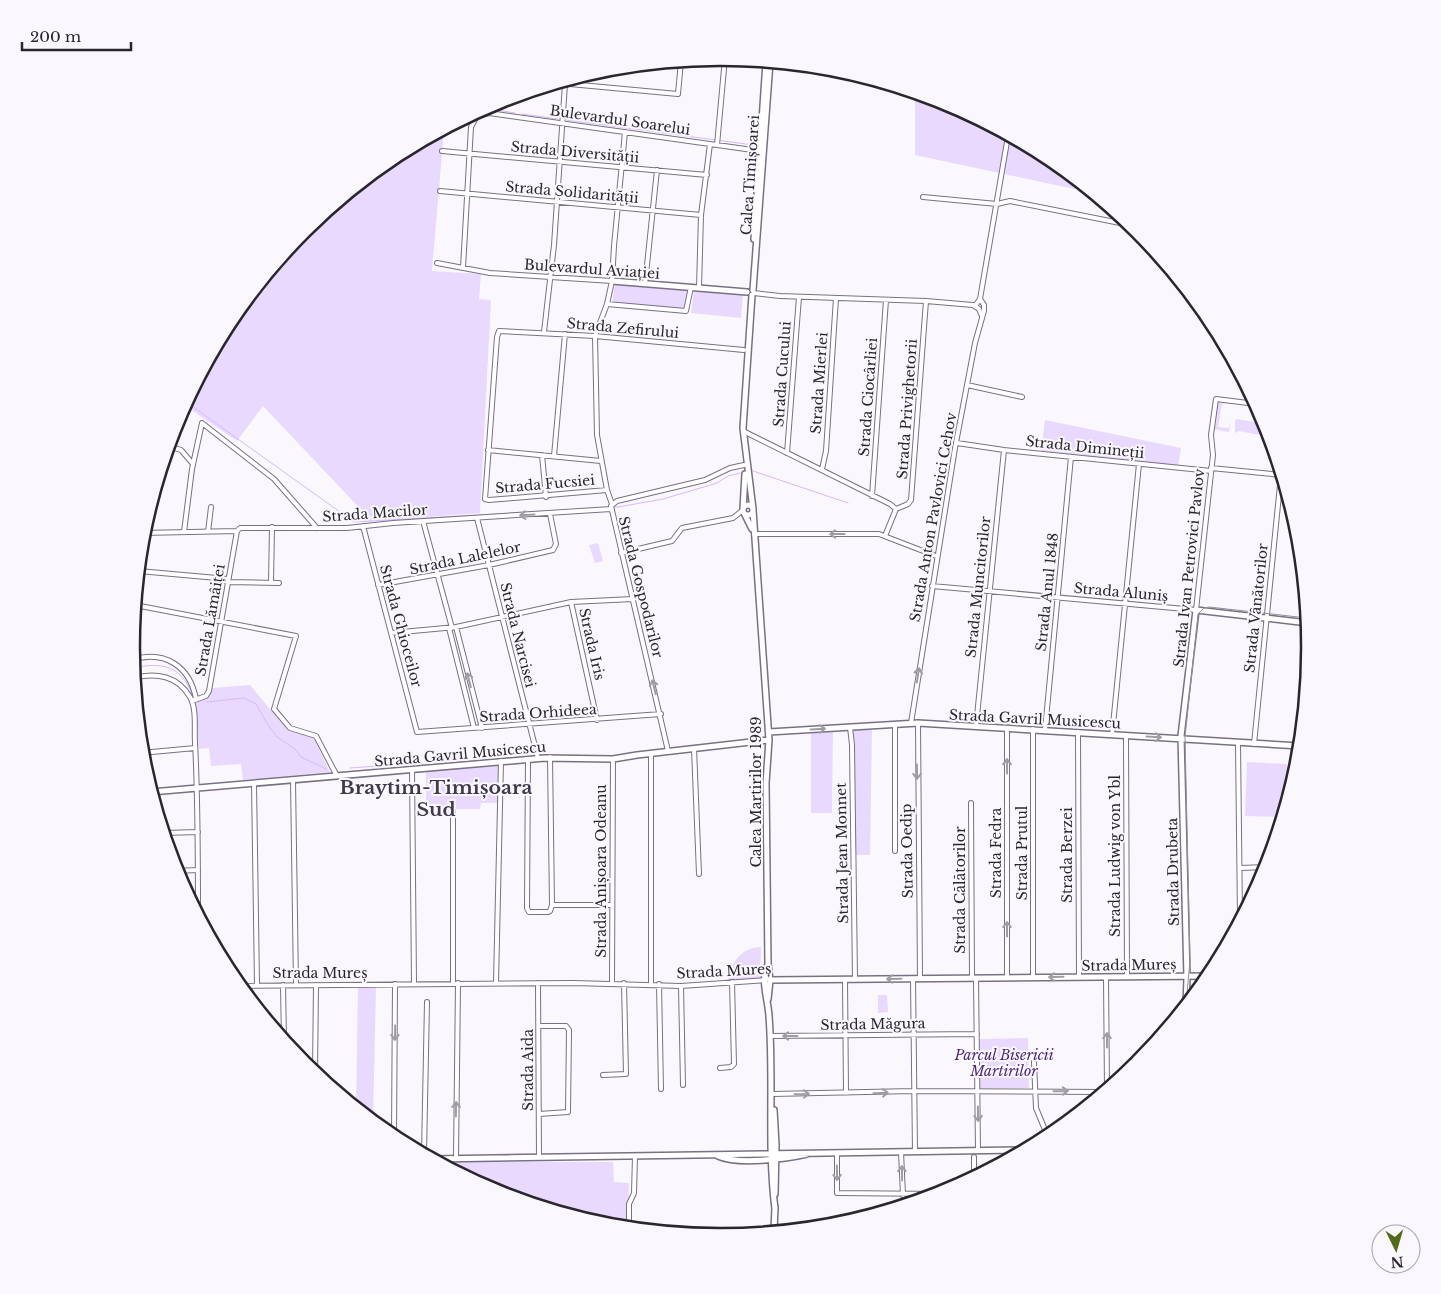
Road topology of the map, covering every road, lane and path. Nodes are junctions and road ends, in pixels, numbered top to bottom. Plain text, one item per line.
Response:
1 (724, 66) edge
2 (680, 67) edge
3 (766, 68) edge
4 (769, 68) edge
5 (575, 85) edge
6 (565, 88) edge
7 (491, 113) edge
8 (474, 121) edge
9 (562, 123) junction
10 (625, 132) junction
11 (717, 142) junction
12 (1007, 142) edge
13 (710, 144) junction
14 (760, 151) junction
15 (442, 152) dead end
16 (470, 154) junction
17 (560, 162) junction
18 (621, 167) junction
19 (657, 170) junction
20 (707, 175) junction
21 (440, 191) dead end
22 (467, 194) junction
23 (923, 197) dead end
24 (557, 202) junction
25 (997, 204) junction
26 (617, 207) junction
27 (653, 210) junction
28 (702, 215) junction
29 (1115, 221) edge
30 (437, 263) dead end
31 (463, 268) junction
32 (549, 277) junction
33 (612, 281) junction
34 (645, 284) junction
35 (691, 287) junction
36 (699, 288) junction
37 (751, 292) junction
38 (799, 297) junction
39 (836, 298) junction
40 (980, 299) junction
41 (886, 300) junction
42 (926, 301) junction
43 (607, 304) junction
44 (975, 306) junction
45 (982, 316) junction
46 (544, 332) junction
47 (565, 334) junction
48 (595, 336) junction
49 (744, 350) junction
50 (967, 385) junction
51 (1022, 397) dead end
52 (1247, 403) edge
53 (743, 432) junction
54 (957, 443) junction
55 (175, 448) edge
56 (488, 450) junction
57 (1004, 450) junction
58 (787, 453) junction
59 (542, 455) junction
60 (554, 456) junction
61 (1071, 457) junction
62 (601, 461) junction
63 (193, 464) junction
64 (1140, 464) junction
65 (745, 465) junction
66 (1211, 469) junction
67 (822, 470) junction
68 (1274, 474) edge
69 (607, 490) junction
70 (1279, 492) edge
71 (872, 496) junction
72 (546, 497) junction
73 (611, 506) junction
74 (211, 508) dead end
75 (753, 509) junction
76 (896, 509) junction
77 (743, 511) junction
78 (550, 514) junction
79 (477, 518) junction
80 (423, 520) junction
81 (363, 526) junction
82 (272, 527) junction
83 (317, 528) junction
84 (237, 531) junction
85 (184, 532) junction
86 (208, 532) junction
87 (151, 533) edge
88 (754, 533) junction
89 (885, 536) junction
90 (620, 553) junction
91 (936, 556) junction
92 (489, 565) junction
93 (145, 572) edge
94 (437, 575) junction
95 (228, 580) junction
96 (271, 583) junction
97 (279, 583) dead end
98 (378, 585) junction
99 (932, 586) junction
100 (989, 591) junction
101 (1058, 598) junction
102 (633, 599) junction
103 (572, 602) junction
104 (1126, 602) junction
105 (141, 606) edge
106 (1196, 610) junction
107 (502, 618) junction
108 (1267, 619) junction
109 (220, 622) junction
110 (1300, 622) edge
111 (452, 628) junction
112 (391, 633) junction
113 (140, 658) edge
114 (141, 677) edge
115 (194, 700) junction
116 (661, 714) junction
117 (597, 720) junction
118 (911, 723) junction
119 (918, 723) junction
120 (895, 724) junction
121 (530, 725) junction
122 (976, 726) junction
123 (850, 727) junction
124 (474, 728) junction
125 (482, 728) junction
126 (1007, 728) junction
127 (1033, 729) junction
128 (1045, 730) junction
129 (417, 732) joint
130 (769, 732) junction
131 (1078, 732) junction
132 (1112, 735) junction
133 (1126, 736) junction
134 (1181, 739) junction
135 (769, 740) junction
136 (1238, 742) junction
137 (1254, 744) junction
138 (1292, 746) edge
139 (195, 748) junction
140 (694, 748) junction
141 (668, 751) junction
142 (150, 752) edge
143 (651, 753) junction
144 (550, 757) junction
145 (538, 758) junction
146 (528, 759) junction
147 (613, 759) junction
148 (501, 761) junction
149 (412, 768) junction
150 (337, 776) junction
151 (293, 780) junction
152 (254, 783) junction
153 (198, 788) junction
154 (159, 791) edge
155 (971, 803) dead end
156 (453, 811) dead end
157 (198, 832) junction
158 (171, 833) edge
159 (895, 851) dead end
160 (1258, 867) edge
161 (1240, 868) junction
162 (198, 870) junction
163 (185, 871) edge
164 (699, 874) dead end
165 (198, 900) edge
166 (552, 905) junction
167 (612, 905) junction
168 (1240, 906) edge
169 (1127, 976) junction
170 (1187, 976) junction
171 (1199, 976) edge
172 (1007, 977) junction
173 (1079, 977) junction
174 (1106, 977) junction
175 (920, 978) junction
176 (974, 978) junction
177 (1033, 978) junction
178 (845, 979) junction
179 (855, 979) junction
180 (913, 979) junction
181 (768, 980) junction
182 (732, 982) junction
183 (496, 983) junction
184 (538, 983) junction
185 (612, 983) junction
186 (624, 983) junction
187 (316, 984) junction
188 (395, 984) junction
189 (414, 984) junction
190 (455, 984) junction
191 (651, 984) junction
192 (659, 984) junction
193 (257, 985) junction
194 (284, 985) junction
195 (296, 985) junction
196 (249, 986) edge
197 (681, 986) junction
198 (1186, 993) edge
199 (427, 1002) dead end
200 (539, 1026) junction
201 (284, 1030) edge
202 (913, 1034) junction
203 (976, 1034) junction
204 (770, 1036) junction
205 (844, 1036) junction
206 (1034, 1062) dead end
207 (315, 1063) edge
208 (720, 1068) dead end
209 (603, 1075) dead end
210 (1107, 1080) edge
211 (683, 1085) dead end
212 (661, 1089) dead end
213 (913, 1091) junction
214 (978, 1091) junction
215 (1034, 1092) junction
216 (1093, 1092) edge
217 (772, 1094) junction
218 (846, 1094) junction
219 (539, 1114) junction
220 (394, 1127) edge
221 (1044, 1129) edge
222 (424, 1146) edge
223 (1010, 1150) edge
224 (978, 1151) junction
225 (902, 1152) junction
226 (915, 1152) junction
227 (837, 1153) junction
228 (635, 1156) junction
229 (773, 1156) junction
230 (539, 1157) junction
231 (974, 1157) dead end
232 (446, 1158) edge
233 (450, 1158) joint
234 (456, 1158) junction
235 (974, 1169) edge
236 (903, 1195) junction
237 (913, 1195) edge
238 (629, 1220) edge
239 (774, 1225) edge

1 - 11 street
2 - 5 street
3 - 14 street, Calea Timișoarei
4 - 37 street, Calea Timișoarei
6 - 9 street
7 - 9 street, Bulevardul Soarelui
8 - 16 street, Bulevardul Soarelui
9 - 10 street, Bulevardul Soarelui
9 - 17 street
10 - 13 street, Bulevardul Soarelui
10 - 18 street
11 - 13 street, Bulevardul Soarelui
11 - 14 street, Bulevardul Soarelui
12 - 25 street
13 - 20 street
14 - 37 street, Calea Timișoarei
15 - 16 street, Strada Diversității
16 - 17 street, Strada Diversității
16 - 22 street
17 - 18 street, Strada Diversității
17 - 24 street
18 - 19 street, Strada Diversității
18 - 26 street
19 - 20 street, Strada Diversității
19 - 27 street
20 - 28 street
21 - 22 street, Strada Solidarității
22 - 24 street, Strada Solidarității
22 - 31 street
23 - 25 street
24 - 26 street, Strada Solidarității
24 - 32 street
25 - 29 street
25 - 40 street
26 - 27 street, Strada Solidarității
26 - 33 street
27 - 28 street, Strada Solidarității
27 - 34 street
28 - 36 street
30 - 31 street, Bulevardul Aviației
31 - 32 street, Bulevardul Aviației
32 - 33 street, Bulevardul Aviației
32 - 46 street
33 - 34 street, Bulevardul Aviației
33 - 43 street
34 - 35 street, Bulevardul Aviației
35 - 36 street, Bulevardul Aviației
35 - 43 street
36 - 37 street, Bulevardul Aviației
37 - 38 street, Bulevardul Aviației
37 - 49 street, Calea Timișoarei
37 - 53 street, Calea Timișoarei
38 - 39 street, Bulevardul Aviației
38 - 58 street, Strada Cucului
39 - 41 street, Bulevardul Aviației
39 - 67 street, Strada Mierlei
40 - 44 street
40 - 45 street, Strada Anton Pavlovici Cehov
41 - 42 street, Bulevardul Aviației
41 - 71 street, Strada Ciocârliei
42 - 44 street, Bulevardul Aviației
42 - 76 street, Strada Privighetorii
43 - 48 street
44 - 45 street
45 - 50 street, Strada Anton Pavlovici Cehov
46 - 47 street, Strada Zefirului
46 - 56 street, Strada Zefirului
47 - 48 street, Strada Zefirului
47 - 60 street
48 - 49 street, Strada Zefirului
48 - 62 street
49 - 65 street, Calea Timișoarei
50 - 51 street
50 - 54 street, Strada Anton Pavlovici Cehov
52 - 66 street, Strada Ivan Petrovici Pavlov
53 - 58 street
53 - 65 street, Calea Timișoarei
54 - 57 street, Strada Dimineții
54 - 91 street, Strada Anton Pavlovici Cehov
55 - 63 street
56 - 59 street
56 - 72 street, Strada Fucsiei
57 - 61 street, Strada Dimineții
57 - 100 street, Strada Muncitorilor
58 - 67 street
59 - 60 street
59 - 72 street
60 - 62 street
61 - 64 street, Strada Dimineții
61 - 101 street, Strada Anul 1848
62 - 69 street
63 - 83 street
63 - 85 street
64 - 66 street, Strada Dimineții
64 - 104 street
65 - 73 street, Strada Gospodarilor
65 - 75 street, Calea Martirilor 1989
65 - 77 street, Calea Martirilor 1989
66 - 68 street, Strada Dimineții
66 - 106 street, Strada Ivan Petrovici Pavlov
67 - 71 street
69 - 72 street, Strada Fucsiei
69 - 73 street
70 - 108 street, Strada Vânătorilor
71 - 76 street
73 - 78 street, Strada Macilor
73 - 90 street, Strada Gospodarilor
74 - 86 street
75 - 77 street
75 - 88 street, Calea Martirilor 1989
76 - 89 street
77 - 88 street, Calea Martirilor 1989
77 - 90 street
78 -> 79 street, Strada Macilor
78 - 92 street, Strada Lalelelor
79 - 80 street, Strada Macilor
79 - 92 street, Strada Narcisei
80 - 81 street, Strada Macilor
80 - 94 street
81 - 83 street, Strada Macilor
81 - 98 street, Strada Ghioceilor
82 - 83 street, Strada Macilor
82 - 84 street, Strada Macilor
82 - 96 street
84 - 86 street, Strada Macilor
84 - 95 street, Strada Lămâiței
85 - 86 street, Strada Macilor
85 - 87 street, Strada Macilor
89 -> 88 street
88 - 130 street, Calea Martirilor 1989
89 - 91 street
90 - 102 street, Strada Gospodarilor
91 - 99 street, Strada Anton Pavlovici Cehov
92 - 94 street, Strada Lalelelor
92 - 107 street, Strada Narcisei
93 - 95 street
94 - 98 street, Strada Lalelelor
94 - 111 street
95 - 96 street
95 - 109 street, Strada Lămâiței
96 - 97 street
98 - 112 street, Strada Ghioceilor
99 - 100 street, Strada Aluniș
118 -> 99 street, Strada Anton Pavlovici Cehov
100 - 101 street, Strada Aluniș
100 - 122 street, Strada Muncitorilor
101 - 104 street, Strada Aluniș
101 - 128 street, Strada Anul 1848
102 - 103 street
116 -> 102 street, Strada Gospodarilor
103 - 107 street
103 - 117 street, Strada Iris
104 - 106 street, Strada Aluniș
104 - 132 street
105 - 109 street
106 - 108 street, Strada Aluniș
106 - 134 street, Strada Ivan Petrovici Pavlov
107 - 111 street
107 - 121 street, Strada Narcisei
108 - 110 street, Strada Aluniș
108 - 137 street, Strada Vânătorilor
109 - 115 street, Strada Lămâiței
109 - 150 street
111 - 112 street
111 - 124 street
125 -> 111 street
112 - 129 street, Strada Ghioceilor
113 - 115 street
114 - 115 street
115 - 139 street
116 - 117 street, Strada Orhideea
116 - 141 street, Strada Gospodarilor
117 - 121 street, Strada Orhideea
118 - 119 street, Strada Gavril Musicescu
118 - 120 street, Strada Gavril Musicescu
119 - 122 street, Strada Gavril Musicescu
119 -> 175 street, Strada Oedip
120 - 123 street, Strada Gavril Musicescu
120 - 159 street
121 - 125 street, Strada Orhideea
121 - 145 street, Strada Narcisei
122 - 126 street, Strada Gavril Musicescu
130 -> 123 street, Strada Gavril Musicescu
123 - 179 street, Strada Jean Monnet
124 - 125 street, Strada Orhideea
124 - 129 street, Strada Orhideea
126 - 127 street, Strada Gavril Musicescu
172 -> 126 street, Strada Fedra
127 - 128 street, Strada Gavril Musicescu
127 - 177 street, Strada Prutul
128 - 131 street, Strada Gavril Musicescu
130 - 135 street, Calea Martirilor 1989
131 - 132 street, Strada Gavril Musicescu
131 - 173 street, Strada Berzei
132 - 133 street, Strada Gavril Musicescu
133 -> 134 street, Strada Gavril Musicescu
133 - 169 street, Strada Ludwig von Ybl
134 - 136 street, Strada Gavril Musicescu
134 - 170 street, Strada Drubeta
135 - 140 street, Strada Gavril Musicescu
135 - 181 street, Calea Martirilor 1989
136 - 137 street, Strada Gavril Musicescu
136 - 161 street
137 - 138 street, Strada Gavril Musicescu
139 - 142 street
139 - 153 street
140 - 141 street, Strada Gavril Musicescu
140 - 164 street
141 - 143 street, Strada Gavril Musicescu
143 - 147 street, Strada Gavril Musicescu
143 - 191 street
144 - 145 street, Strada Gavril Musicescu
144 - 147 street, Strada Gavril Musicescu
144 - 166 street
145 - 146 street, Strada Gavril Musicescu
146 - 148 street, Strada Gavril Musicescu
146 - 166 street
147 - 167 street, Strada Anișoara Odeanu
148 - 149 street, Strada Gavril Musicescu
148 - 183 street
149 - 150 street, Strada Gavril Musicescu
149 - 189 street
150 - 151 street, Strada Gavril Musicescu
151 - 152 street, Strada Gavril Musicescu
151 - 195 street
152 - 153 street, Strada Gavril Musicescu
152 - 193 street
153 - 154 street, Strada Gavril Musicescu
153 - 157 street
155 - 176 street, Strada Călătorilor
156 - 190 street
157 - 158 street
157 - 162 street
160 - 161 street
161 - 168 street
162 - 163 street
162 - 165 street
166 - 167 street
167 - 185 street, Strada Anișoara Odeanu
169 - 170 street, Strada Mureș
169 - 174 street, Strada Mureș
170 - 171 street, Strada Mureș
170 - 198 street, Strada Drubeta
172 - 176 street, Strada Mureș
172 - 177 street, Strada Mureș
173 - 174 street, Strada Mureș
173 -> 177 street, Strada Mureș
210 -> 174 street
175 - 176 street, Strada Mureș
175 - 180 street, Strada Mureș
176 - 203 street, Strada Călătorilor
178 - 179 street, Strada Mureș
178 - 181 street, Strada Mureș
178 - 205 street
180 -> 179 street, Strada Mureș
180 - 202 street
181 - 182 street, Strada Mureș
181 - 204 street, Calea Martirilor 1989
182 - 197 street, Strada Mureș
182 - 208 street
183 - 184 street, Strada Mureș
183 - 190 street, Strada Mureș
184 - 185 street, Strada Mureș
184 - 200 street, Strada Aida
185 - 186 street, Strada Mureș
186 - 191 street, Strada Mureș
186 - 209 street
187 - 188 street, Strada Mureș
187 - 195 street, Strada Mureș
187 - 207 street
188 - 189 street, Strada Mureș
188 -> 220 street
189 - 190 street, Strada Mureș
234 -> 190 street
191 - 192 street, Strada Mureș
192 - 197 street, Strada Mureș
192 - 212 street
193 - 194 street, Strada Mureș
193 - 196 street, Strada Mureș
194 - 195 street, Strada Mureș
194 - 201 street
197 - 211 street
199 - 222 street
200 - 219 street, Strada Aida
200 - 219 street
202 - 203 street, Strada Măgura
202 - 205 street, Strada Măgura
202 - 213 street
203 - 214 street, Strada Călătorilor
205 -> 204 street, Strada Măgura
204 - 217 street, Calea Martirilor 1989
205 - 218 street
206 - 215 street
213 - 214 street
218 -> 213 street
213 - 226 street
214 - 215 street
214 -> 224 street, Strada Călătorilor
215 -> 216 street
215 - 221 street
217 -> 218 street
217 - 229 street, Calea Martirilor 1989
219 - 230 street, Strada Aida
223 - 224 street
224 - 226 street
225 - 226 street
225 - 227 street
236 -> 225 street
227 - 229 street
227 -> 236 street
228 - 229 street
228 - 230 street
228 - 238 street
229 - 239 street, Calea Martirilor 1989
230 - 234 street
231 - 235 street
232 - 233 street
233 - 234 street
236 - 237 street

